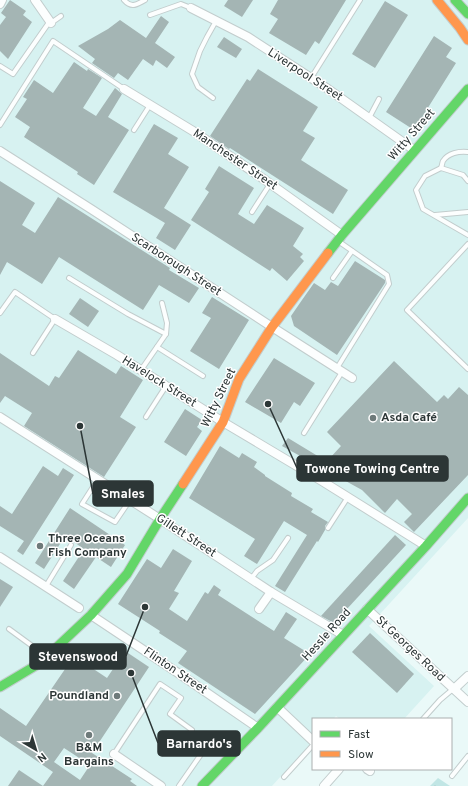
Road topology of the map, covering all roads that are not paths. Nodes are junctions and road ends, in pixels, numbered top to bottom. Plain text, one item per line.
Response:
1 (2, 0) edge
2 (36, 0) edge
3 (124, 0) edge
4 (145, 0) edge
5 (360, 0) edge
6 (437, 0) edge
7 (455, 0) edge
8 (0, 4) edge
9 (191, 8) joint
10 (150, 14) dead end
11 (468, 14) edge
12 (61, 16) dead end
13 (216, 21) junction
14 (50, 22) junction
15 (468, 40) edge
16 (0, 66) edge
17 (311, 78) junction
18 (124, 89) joint
19 (468, 89) edge
20 (214, 98) dead end
21 (379, 100) dead end
22 (150, 105) junction
23 (369, 118) junction
24 (0, 125) edge
25 (134, 130) dead end
26 (414, 150) junction
27 (0, 151) edge
28 (468, 152) edge
29 (441, 168) junction
30 (468, 181) edge
31 (270, 184) junction
32 (252, 212) dead end
33 (468, 212) edge
34 (434, 216) junction
35 (468, 235) edge
36 (340, 238) junction
37 (468, 244) edge
38 (352, 251) junction
39 (69, 278) dead end
40 (333, 278) dead end
41 (162, 303) dead end
42 (0, 313) edge
43 (55, 319) junction
44 (272, 328) junction
45 (166, 334) junction
46 (157, 348) junction
47 (33, 353) dead end
48 (468, 369) edge
49 (340, 370) junction
50 (141, 371) junction
51 (203, 376) dead end
52 (352, 378) dead end
53 (166, 386) junction
54 (0, 417) edge
55 (146, 417) dead end
56 (223, 422) junction
57 (304, 433) dead end
58 (98, 479) junction
59 (348, 497) junction
60 (468, 498) edge
61 (130, 500) junction
62 (160, 518) junction
63 (328, 528) dead end
64 (288, 538) dead end
65 (71, 545) dead end
66 (426, 546) junction
67 (0, 557) edge
68 (251, 579) junction
69 (46, 586) junction
70 (271, 592) junction
71 (79, 608) dead end
72 (259, 609) dead end
73 (367, 609) junction
74 (92, 615) junction
75 (9, 629) dead end
76 (343, 635) junction
77 (40, 663) junction
78 (468, 676) edge
79 (0, 687) edge
80 (454, 689) junction
81 (468, 702) edge
82 (277, 707) junction
83 (424, 718) edge
84 (258, 728) junction
85 (312, 740) edge
86 (312, 745) edge
87 (114, 754) joint
88 (468, 756) edge
89 (338, 770) edge
90 (452, 776) dead end
91 (284, 777) dead end
92 (161, 786) edge
93 (178, 786) edge
94 (202, 786) edge
95 (324, 786) edge

1 - 8 street
2 - 14 street
3 - 4 lane
5 - 17 lane
6 - 15 street
7 - 11 street
9 - 10 lane
9 - 13 street, Liverpool Street
12 - 14 lane
13 - 17 street, Liverpool Street
13 - 20 lane
14 - 16 lane
17 - 23 street, Liverpool Street
18 - 22 street, Manchester Street
18 - 24 lane
19 - 26 street, Witty Street
21 - 23 lane
22 - 25 lane
22 - 31 street, Manchester Street
23 - 26 street, Liverpool Street
26 - 36 street, Witty Street
27 - 44 street, Scarborough Street
28 - 29 lane
29 - 30 lane
29 - 34 lane
31 - 32 lane
31 - 36 street, Manchester Street
33 - 34 lane
34 - 35 lane
36 - 38 lane
36 - 44 street, Witty Street
37 - 48 lane
38 - 40 lane
38 - 49 lane
39 - 45 lane
41 - 45 lane
42 - 43 lane
43 - 47 lane
43 - 50 street, Havelock Street
44 - 49 street, Scarborough Street
44 - 56 street, Witty Street
45 - 46 lane
46 - 50 lane
46 - 51 lane
49 - 52 street, Scarborough Street
49 - 57 lane
50 - 53 street, Havelock Street
53 - 55 lane
53 - 56 street, Havelock Street
54 - 58 street, Gillett Street
56 - 59 street, Havelock Street
56 - 62 street, Witty Street
58 - 61 street, Gillett Street
58 - 61 lane
59 - 63 lane
59 - 66 street, Havelock Street
60 - 66 street, Hessle Road
61 - 62 street, Gillett Street
62 - 68 street, Gillett Street
62 - 74 street, Witty Street
64 - 68 lane
65 - 69 lane
66 - 73 street, Hessle Road
67 - 69 street
68 - 70 street, Gillett Street
69 - 71 street
70 - 72 street
70 - 76 street, Gillett Street
73 - 76 street, Hessle Road
73 - 80 street, St Georges Road
74 - 77 street, Witty Street
74 - 84 street, Flinton Street
75 - 77 lane
76 - 82 street, Hessle Road
77 - 79 street, Witty Street
78 - 80 street, St Georges Road
80 - 81 street, St Georges Road
80 - 83 lane
82 - 84 street, Hessle Road
82 - 85 street
84 - 94 street, Hessle Road
86 - 91 lane
87 - 92 street
87 - 93 lane
88 - 90 lane
89 - 95 street

